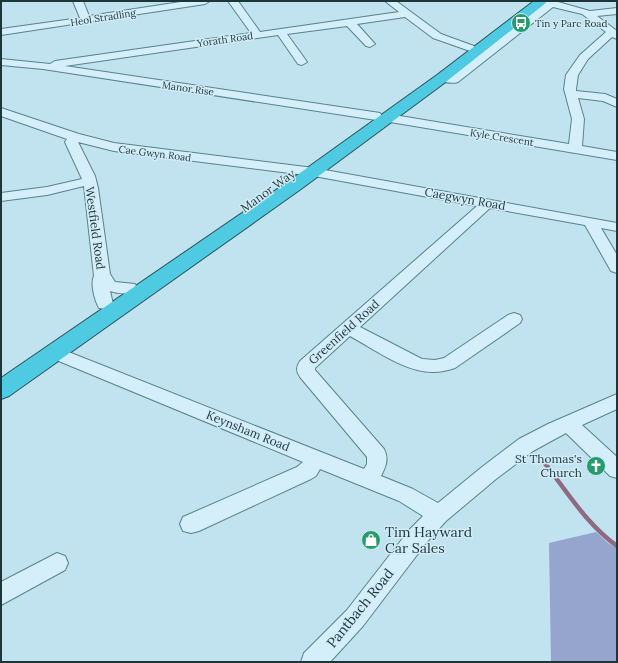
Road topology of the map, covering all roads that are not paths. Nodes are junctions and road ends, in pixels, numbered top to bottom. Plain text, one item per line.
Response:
1 (78, 1) edge
2 (205, 1) edge
3 (233, 1) edge
4 (390, 1) edge
5 (532, 1) edge
6 (547, 2) edge
7 (154, 5) edge
8 (617, 10) edge
9 (407, 14) junction
10 (588, 14) junction
11 (86, 20) junction
12 (349, 22) junction
13 (280, 31) junction
14 (1, 32) edge
15 (614, 34) edge
16 (257, 35) junction
17 (370, 44) dead end
18 (470, 48) junction
19 (1, 62) edge
20 (302, 62) dead end
21 (43, 66) junction
22 (571, 94) junction
23 (617, 103) edge
24 (1, 112) edge
25 (16, 117) junction
26 (382, 117) junction
27 (1, 124) edge
28 (75, 137) junction
29 (575, 149) junction
30 (617, 156) edge
31 (305, 171) junction
32 (89, 181) junction
33 (1, 197) edge
34 (488, 203) junction
35 (590, 222) junction
36 (617, 226) edge
37 (617, 268) edge
38 (102, 276) junction
39 (128, 288) junction
40 (105, 304) junction
41 (514, 319) dead end
42 (349, 328) junction
43 (55, 353) junction
44 (1, 377) edge
45 (1, 390) edge
46 (617, 401) edge
47 (568, 422) junction
48 (315, 459) junction
49 (617, 470) edge
50 (369, 481) junction
51 (439, 515) junction
52 (191, 524) dead end
53 (57, 563) dead end
54 (1, 594) edge
55 (313, 662) edge

1 - 11 street
2 - 7 street, Heol Stradling
3 - 16 street
4 - 9 street
5 - 18 highway, Manor Way
6 - 10 street
6 - 26 highway, Manor Way
7 - 11 street, Heol Stradling
8 - 10 street
9 - 12 street, Yorath Road
9 - 18 street
10 - 15 street
11 - 14 street, Heol Stradling
12 - 13 street, Yorath Road
12 - 17 street
13 - 16 street, Yorath Road
13 - 20 street
15 - 22 street
16 - 21 street, Yorath Road
18 - 26 highway, Manor Way
19 - 21 street, Manor Rise
21 - 26 street, Manor Rise
22 - 23 street
22 - 29 street
24 - 25 street, Cae Gwyn Road
25 - 27 street
25 - 28 street, Cae Gwyn Road
26 - 29 street, Kyle Crescent
26 - 31 highway, Manor Way
28 - 31 street, Cae Gwyn Road
28 - 32 street, Westfield Road
29 - 30 street, Kyle Crescent
31 - 34 street, Caegwyn Road
31 - 39 highway, Manor Way
31 - 43 highway, Manor Way
32 - 33 street
32 - 38 street, Westfield Road
34 - 35 street, Caegwyn Road
34 - 42 street, Greenfield Road
35 - 36 street, Caegwyn Road
35 - 37 street
38 - 39 street, Westfield Road
38 - 40 street, Westfield Road
39 - 40 highway, Manor Way
40 - 44 highway, Manor Way
41 - 42 street
42 - 50 street, Greenfield Road
43 - 45 highway, Manor Way
43 - 48 street, Keynsham Road
46 - 47 street, Pantbach Road
47 - 49 street
47 - 51 street, Pantbach Road
48 - 50 street, Keynsham Road
48 - 52 street
50 - 51 street, Keynsham Road
51 - 55 street, Pantbach Road
53 - 54 street

